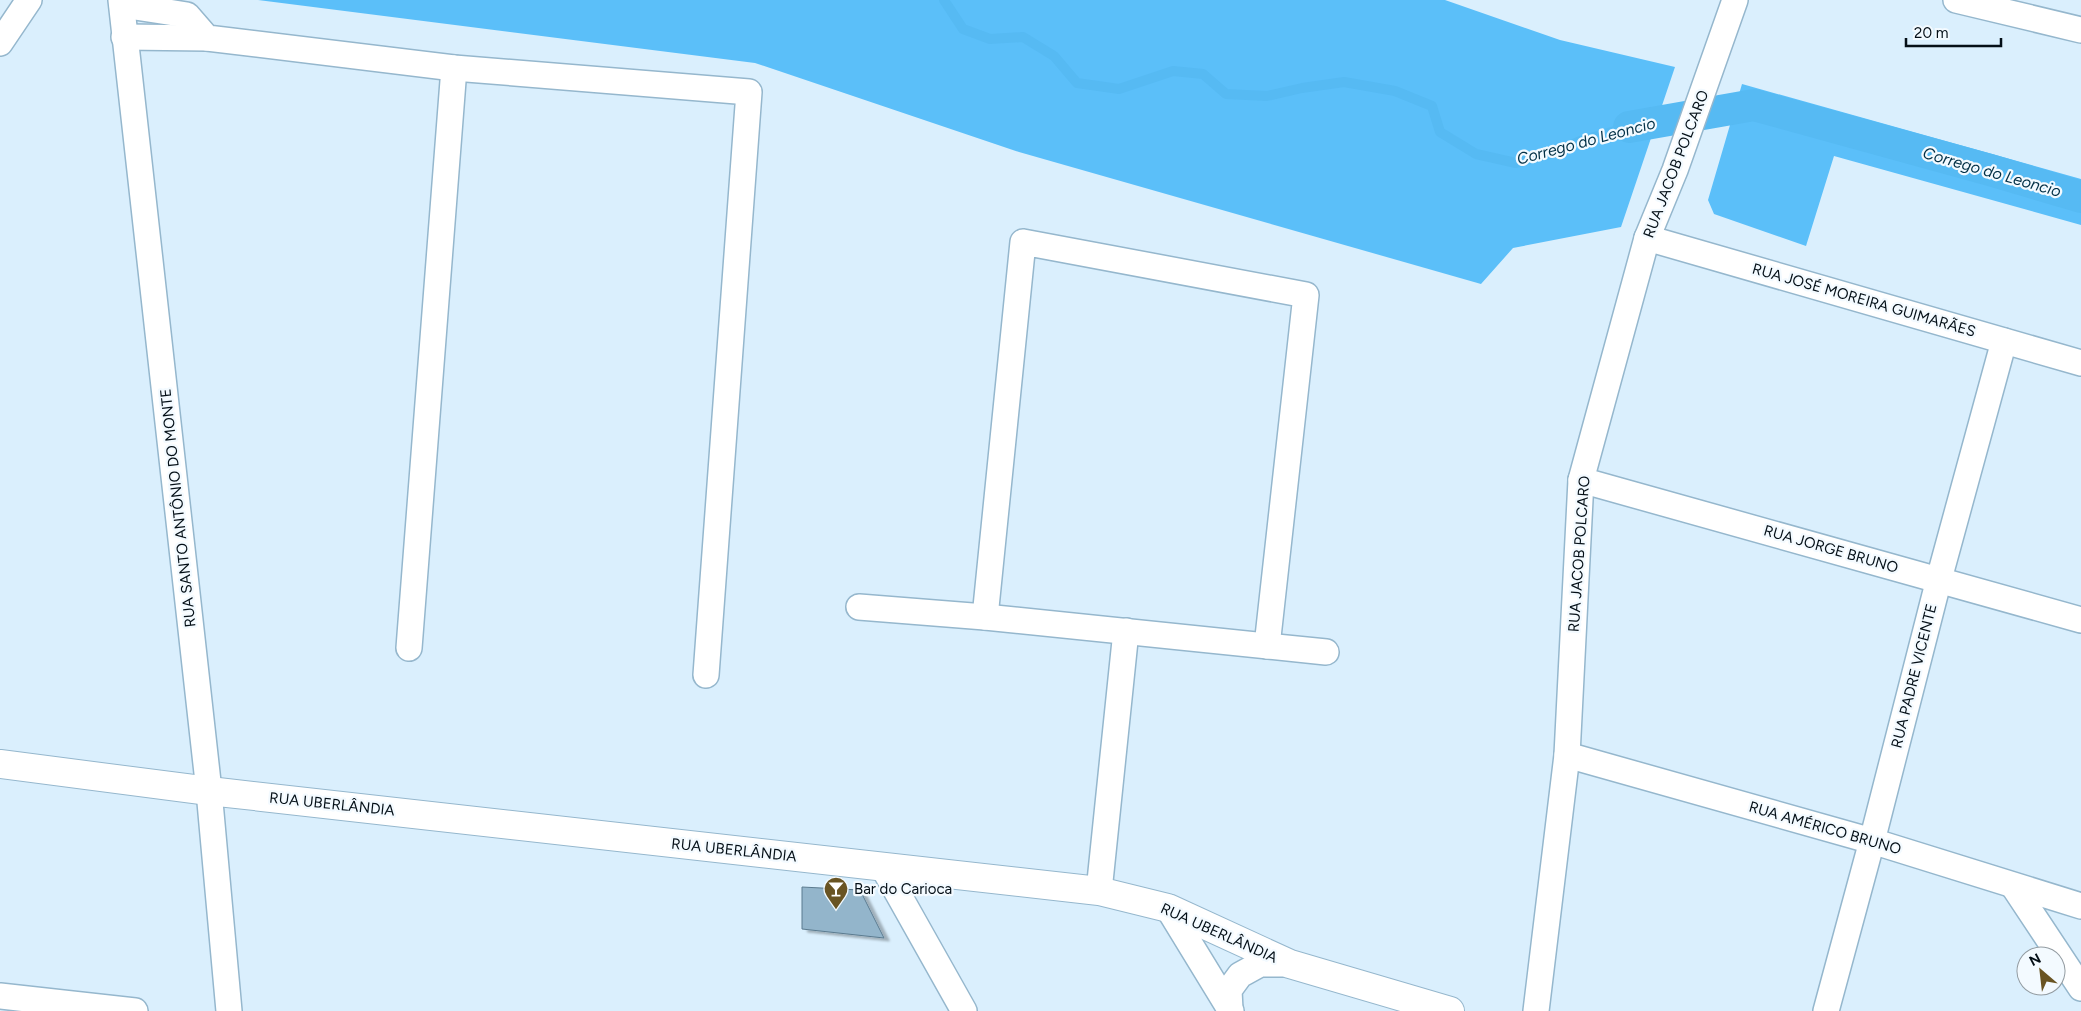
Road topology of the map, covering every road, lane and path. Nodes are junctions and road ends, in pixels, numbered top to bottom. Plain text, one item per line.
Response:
1 (29, 0) edge
2 (1735, 0) edge
3 (1956, 0) edge
4 (122, 3) edge
5 (2016, 6) edge
6 (2081, 30) edge
7 (124, 36) junction
8 (207, 38) junction
9 (0, 44) edge
10 (454, 68) junction
11 (1648, 238) junction
12 (2004, 340) junction
13 (2081, 363) edge
14 (1581, 480) junction
15 (1939, 579) junction
16 (859, 607) dead end
17 (985, 617) junction
18 (2081, 620) edge
19 (1126, 631) junction
20 (1267, 646) junction
21 (409, 648) dead end
22 (1326, 652) dead end
23 (706, 675) dead end
24 (1567, 755) junction
25 (0, 764) edge
26 (210, 790) junction
27 (1872, 840) junction
28 (883, 867) junction
29 (2014, 887) junction
30 (1099, 891) junction
31 (2081, 906) edge
32 (1168, 908) junction
33 (1290, 964) junction
34 (2081, 988) edge
35 (0, 996) edge
36 (1230, 1010) edge
37 (135, 1011) edge
38 (229, 1011) edge
39 (964, 1011) edge
40 (1450, 1011) edge
41 (1536, 1011) edge
42 (1826, 1011) edge

1 - 9 street
2 - 11 street, RUA JACOB POLCARO
3 - 5 street
4 - 7 street, RUA SANTO ANTÔNIO DO MONTE
4 - 8 street
5 - 6 street
7 - 8 street
7 - 26 street, RUA SANTO ANTÔNIO DO MONTE
8 - 10 street
10 - 21 street
10 - 23 street
11 - 12 street, RUA JOSÉ MOREIRA GUIMARÃES
11 - 14 street, RUA JACOB POLCARO
12 - 13 street, RUA JOSÉ MOREIRA GUIMARÃES
12 - 15 street, RUA PADRE VICENTE
14 - 15 street, RUA JORGE BRUNO
14 - 24 street, RUA JACOB POLCARO
15 - 18 street, RUA JORGE BRUNO
15 - 27 street, RUA PADRE VICENTE
16 - 17 street
17 - 19 street
17 - 20 street
19 - 20 street
19 - 30 street
20 - 22 street
24 - 27 street, RUA AMÉRICO BRUNO
24 - 41 street, RUA JACOB POLCARO
25 - 26 street, RUA UBERLÂNDIA
26 - 28 street, RUA UBERLÂNDIA
26 - 38 street, RUA SANTO ANTÔNIO DO MONTE
27 - 29 street, RUA AMÉRICO BRUNO
27 - 42 street, RUA PADRE VICENTE
28 - 30 street, RUA UBERLÂNDIA
28 - 39 street
29 - 31 street, RUA AMÉRICO BRUNO
29 - 34 street
30 - 32 street, RUA UBERLÂNDIA
32 - 33 street, RUA UBERLÂNDIA
32 - 36 street
33 - 36 street
33 - 40 street, RUA UBERLÂNDIA
35 - 37 street

